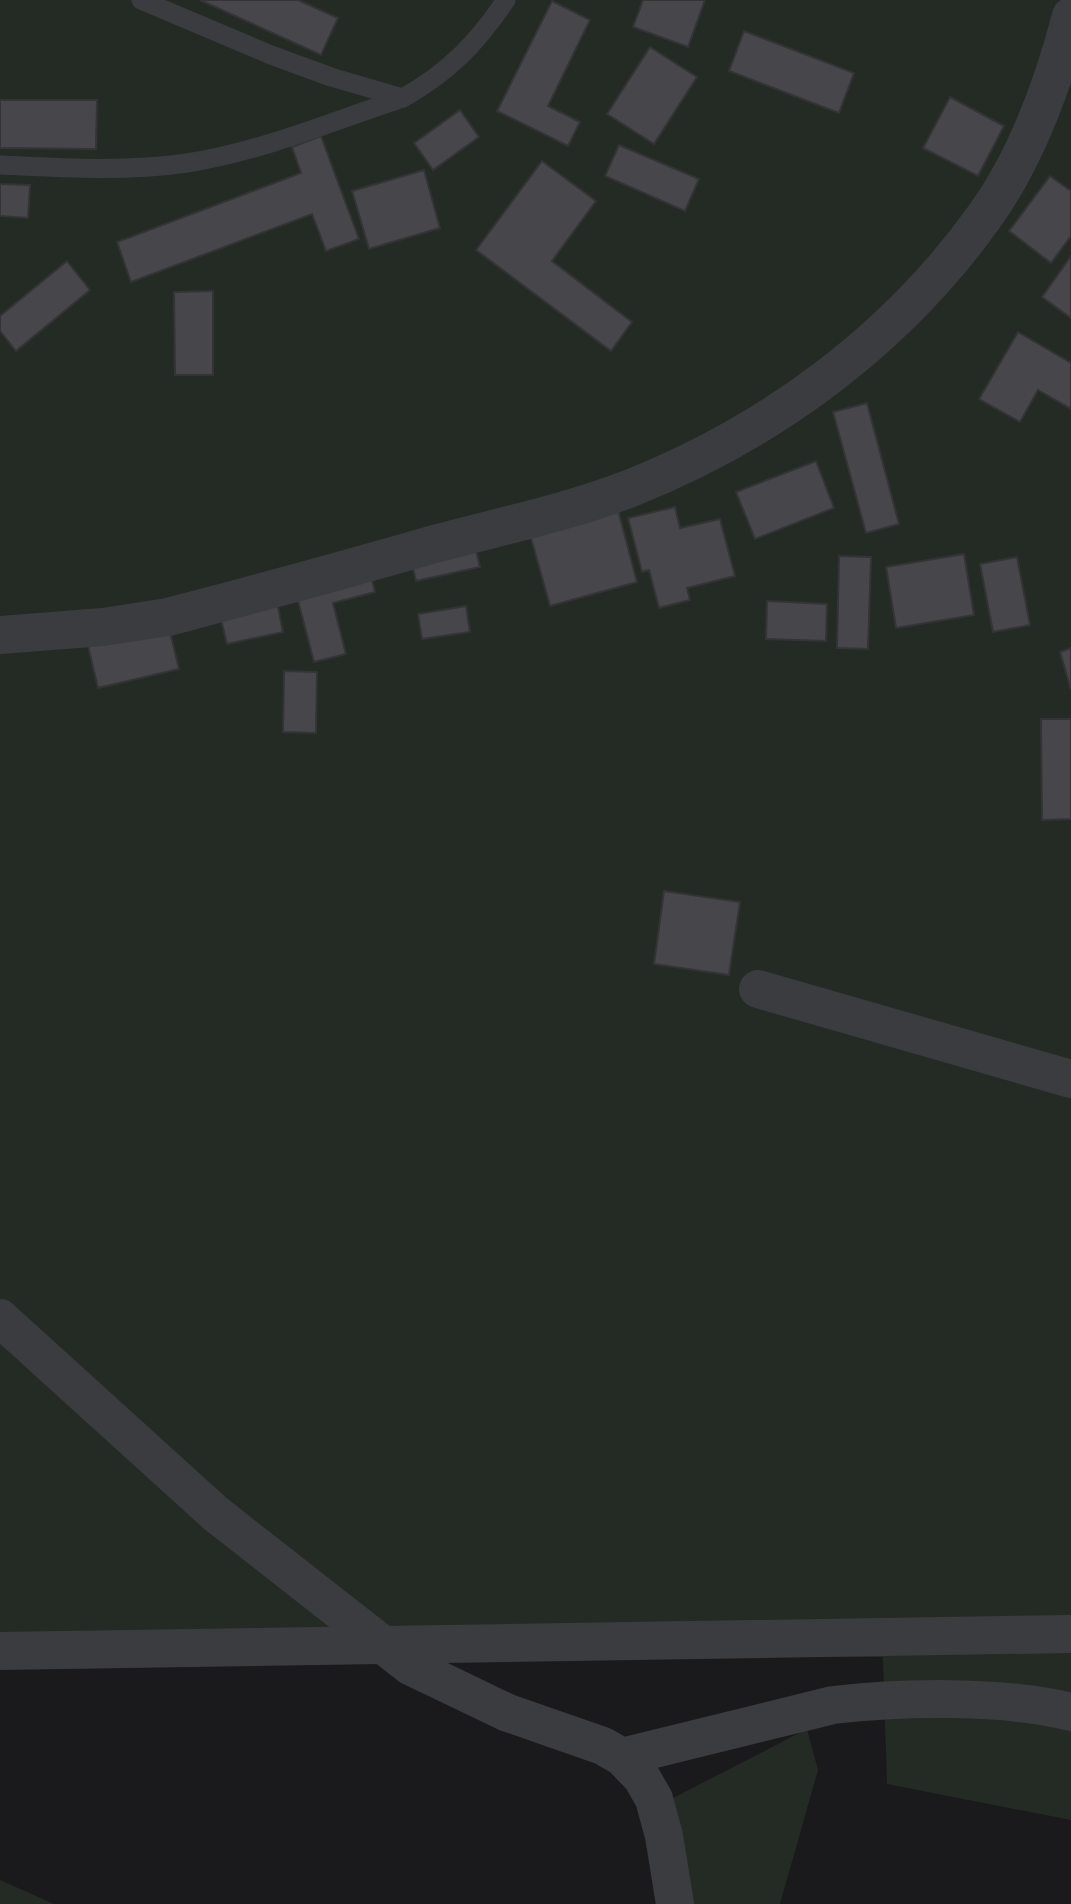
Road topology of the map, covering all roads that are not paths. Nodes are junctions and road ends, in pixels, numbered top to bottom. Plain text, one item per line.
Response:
1 (141, 0) edge
2 (506, 0) edge
3 (1071, 16) edge
4 (403, 98) junction
5 (0, 164) edge
6 (0, 635) edge
7 (758, 989) dead end
8 (1071, 1079) edge
9 (0, 1318) edge
10 (1071, 1634) edge
11 (382, 1644) junction
12 (0, 1651) edge
13 (1071, 1712) edge
14 (622, 1757) junction
15 (675, 1904) edge

1 - 4 lane
2 - 4 lane
3 - 6 street
4 - 5 lane
7 - 8 street
9 - 11 street
10 - 11 street
11 - 12 street
11 - 14 street
13 - 14 street
14 - 15 street

